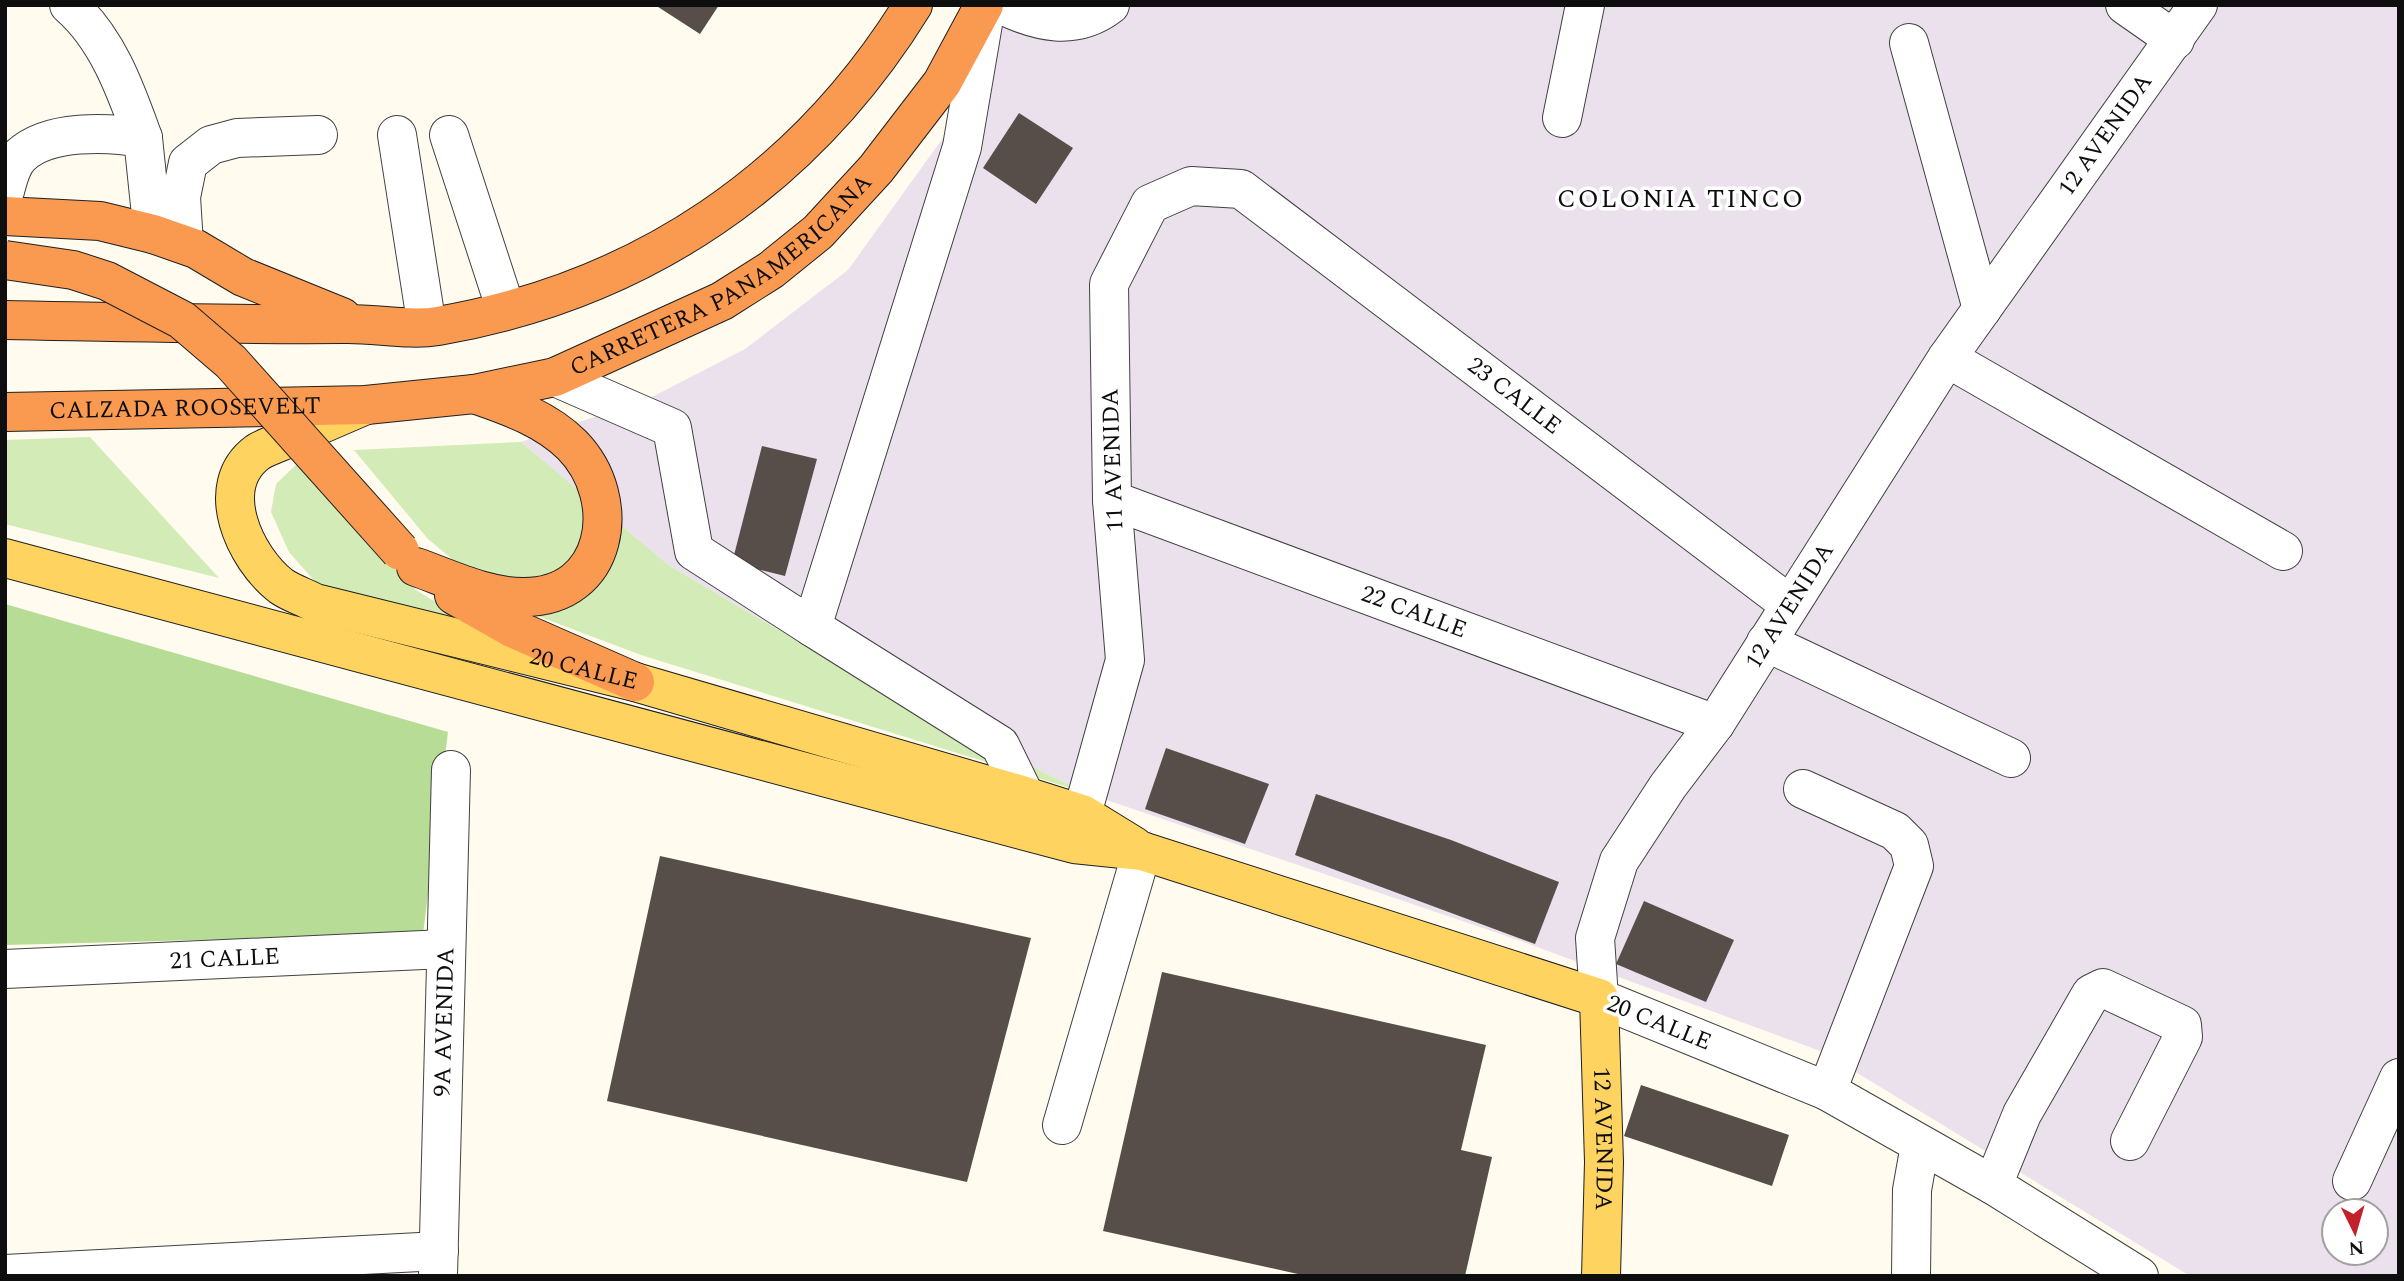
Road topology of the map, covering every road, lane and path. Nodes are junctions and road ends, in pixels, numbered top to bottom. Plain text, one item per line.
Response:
1 (69, 5) edge
2 (912, 5) edge
3 (985, 5) edge
4 (1002, 5) edge
5 (1110, 5) edge
6 (1585, 5) edge
7 (2125, 5) edge
8 (2198, 5) edge
9 (2175, 40) junction
10 (1909, 43) dead end
11 (1562, 118) dead end
12 (318, 135) dead end
13 (397, 135) dead end
14 (449, 135) dead end
15 (143, 138) junction
16 (1241, 188) joint
17 (5, 191) edge
18 (5, 216) edge
19 (168, 239) junction
20 (5, 260) edge
21 (1982, 309) junction
22 (506, 310) junction
23 (5, 320) edge
24 (357, 323) junction
25 (427, 327) junction
26 (1947, 358) junction
27 (555, 377) junction
28 (474, 394) junction
29 (366, 405) junction
30 (5, 412) edge
31 (1112, 500) junction
32 (2283, 551) dead end
33 (5, 558) edge
34 (408, 559) junction
35 (1790, 604) junction
36 (812, 627) junction
37 (1766, 642) junction
38 (635, 682) junction
39 (1715, 724) junction
40 (2011, 758) dead end
41 (451, 769) dead end
42 (1803, 789) dead end
43 (1025, 796) junction
44 (1082, 814) junction
45 (1142, 851) junction
46 (445, 949) junction
47 (5, 969) edge
48 (1598, 998) junction
49 (2399, 1077) edge
50 (1828, 1091) junction
51 (1062, 1125) dead end
52 (2130, 1141) dead end
53 (1920, 1145) junction
54 (2352, 1181) dead end
55 (1993, 1185) junction
56 (438, 1264) edge
57 (5, 1274) edge
58 (1601, 1276) edge
59 (1911, 1276) edge
60 (2139, 1276) edge

1 - 15 street
2 - 22 highway, CARRETERA PANAMERICANA
3 - 27 highway, CARRETERA PANAMERICANA
3 - 36 street
4 - 5 street
6 - 11 street
7 - 9 street
8 - 9 street, 12 AVENIDA
9 - 21 street, 12 AVENIDA
10 - 21 street
12 - 19 street
13 - 25 street
14 - 22 street
15 - 17 street
15 - 19 street
16 - 31 street, 11 AVENIDA
16 - 35 street, 23 CALLE
18 - 19 highway
19 - 24 highway
20 - 34 highway, bridge
21 - 26 street, 12 AVENIDA
22 - 25 highway, CARRETERA PANAMERICANA
23 - 24 highway
24 - 25 highway, CARRETERA PANAMERICANA
26 - 32 street
26 - 35 street, 12 AVENIDA
27 - 28 highway, CARRETERA PANAMERICANA
27 - 36 street
28 - 29 highway, CARRETERA PANAMERICANA
28 - 34 highway
29 - 30 highway, CALZADA ROOSEVELT
29 - 38 main road, 20 CALLE
31 - 39 street, 22 CALLE
31 - 44 street, 11 AVENIDA
33 - 45 main road, 20 CALLE
34 - 38 highway
35 - 37 street, 12 AVENIDA
36 - 43 street
37 - 39 street, 12 AVENIDA
37 - 40 street
38 - 43 main road, 20 CALLE
39 - 48 street, 12 AVENIDA
41 - 46 street, 9A AVENIDA
42 - 50 street
43 - 44 main road, 20 CALLE
44 - 45 main road, 20 CALLE
45 - 48 main road, 20 CALLE
45 - 51 street
46 - 47 street, 21 CALLE
46 - 56 street, 9A AVENIDA
48 - 50 street, 20 CALLE
48 - 58 main road, 12 AVENIDA
49 - 54 street
50 - 53 street, 20 CALLE
52 - 55 street
53 - 55 street, 20 CALLE
53 - 59 street
55 - 60 street, 20 CALLE
56 - 57 street

